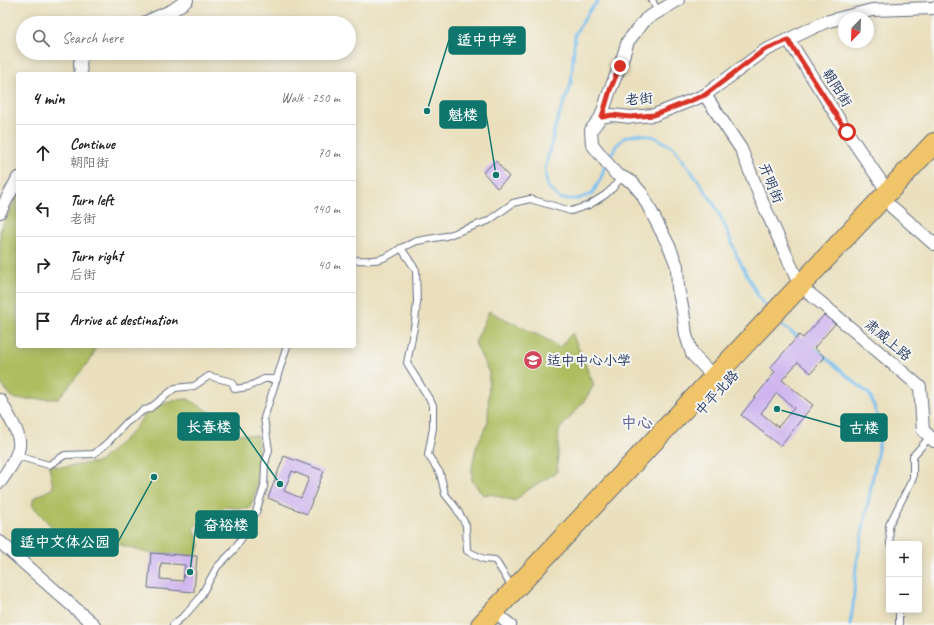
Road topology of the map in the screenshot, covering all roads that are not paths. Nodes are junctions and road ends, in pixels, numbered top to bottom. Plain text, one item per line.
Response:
1 (187, 0) edge
2 (652, 0) edge
3 (678, 0) edge
4 (934, 8) edge
5 (658, 12) junction
6 (160, 16) edge
7 (788, 40) junction
8 (81, 60) edge
9 (81, 72) edge
10 (705, 95) junction
11 (602, 117) junction
12 (934, 143) edge
13 (934, 162) edge
14 (622, 177) junction
15 (16, 182) edge
16 (890, 200) junction
17 (0, 212) edge
18 (934, 244) edge
19 (401, 248) junction
20 (356, 260) edge
21 (805, 290) junction
22 (286, 348) edge
23 (714, 377) junction
24 (277, 379) junction
25 (0, 400) edge
26 (932, 439) edge
27 (17, 456) junction
28 (0, 482) edge
29 (890, 541) edge
30 (0, 542) edge
31 (514, 590) junction
32 (899, 613) edge
33 (504, 623) edge
34 (94, 625) edge
35 (173, 625) edge
36 (481, 625) edge
37 (899, 625) edge

1 - 6 street
2 - 5 lane
3 - 5 street
4 - 7 street, 老街
5 - 11 street
7 - 10 street, 老街
7 - 16 street, 朝阳街
8 - 9 street
10 - 11 street, 老街
10 - 21 street, 开明街
11 - 14 street
12 - 16 highway
13 - 16 highway
14 - 19 lane
14 - 23 street
15 - 17 street
16 - 18 street, 朝阳街
16 - 21 highway
19 - 20 lane
19 - 31 lane
21 - 23 highway
21 - 26 street, 肃威上路
21 - 33 highway, 中平北路
22 - 24 lane
23 - 31 highway
24 - 27 lane
24 - 35 lane
25 - 27 street
26 - 29 lane
27 - 28 street
30 - 34 street
31 - 36 highway
32 - 37 lane

